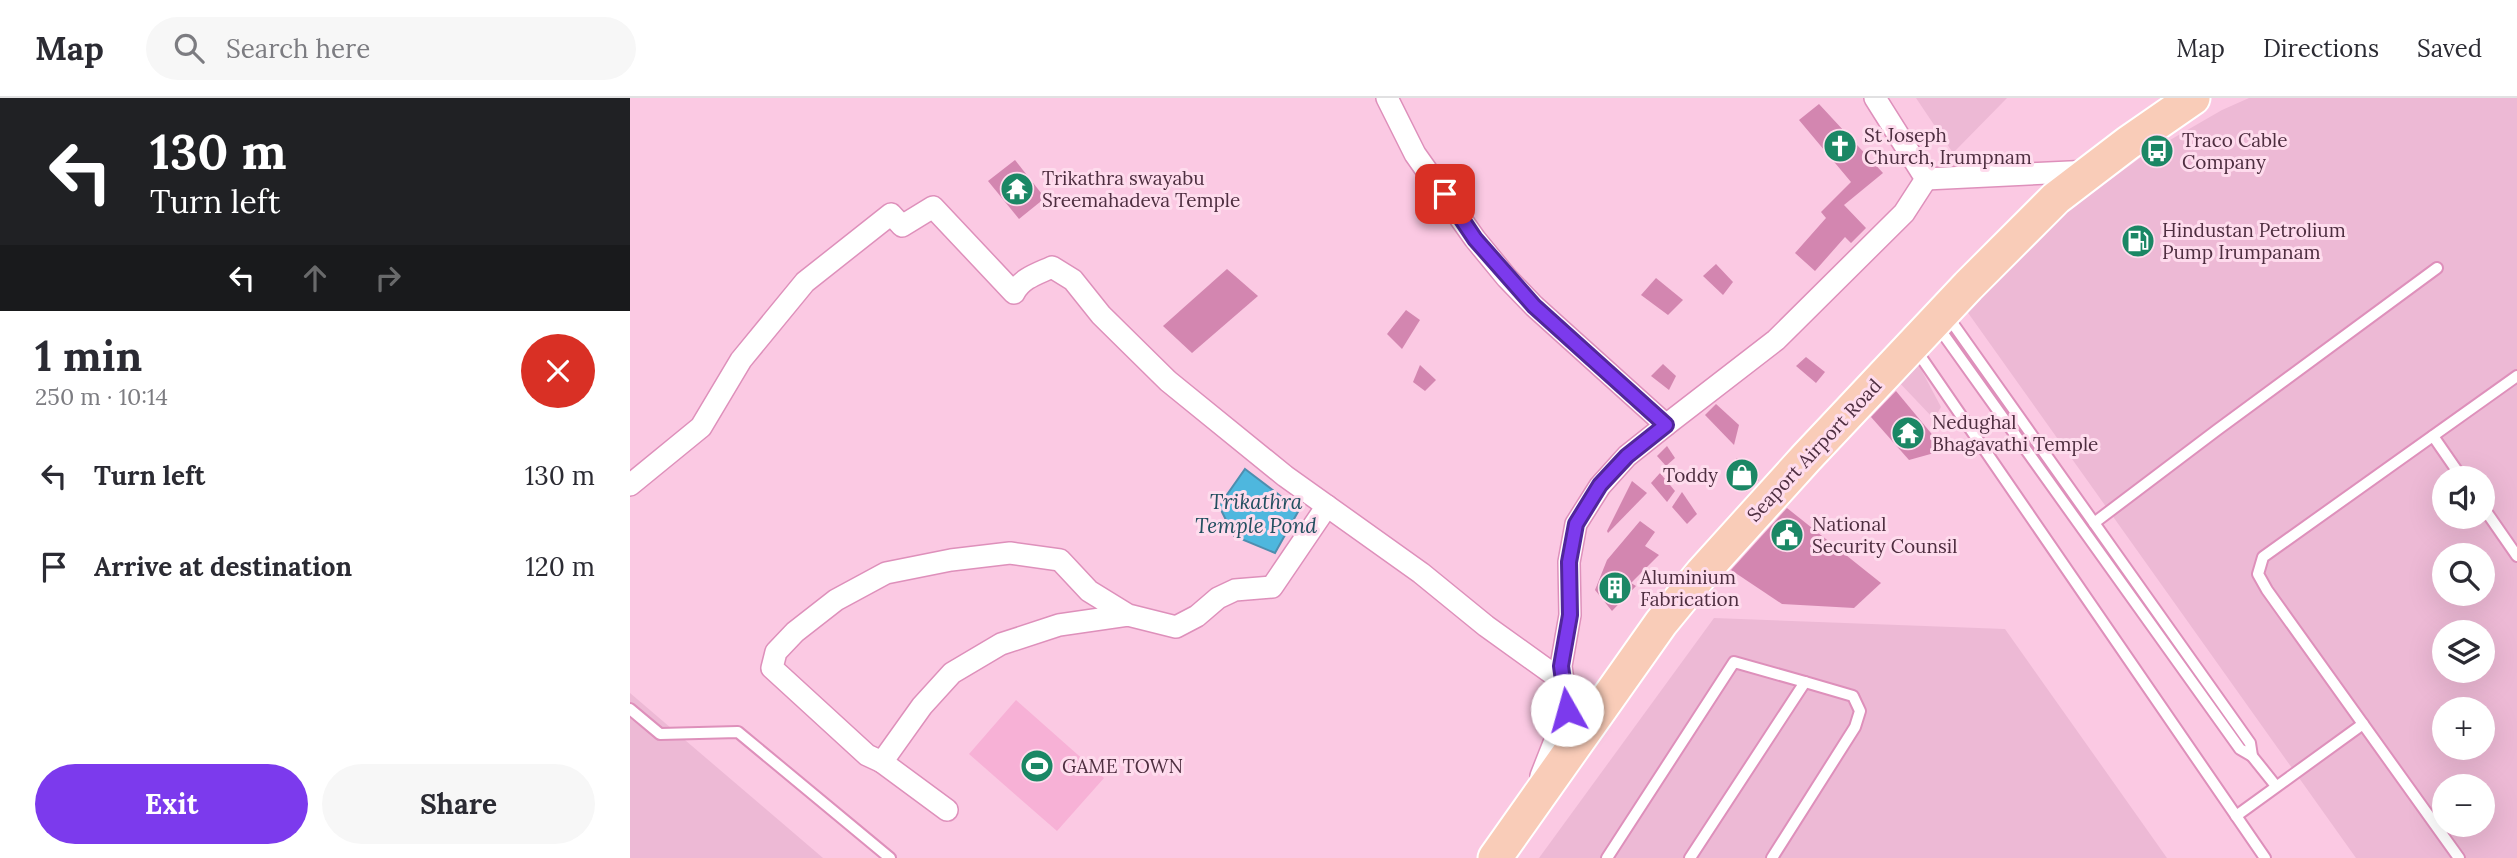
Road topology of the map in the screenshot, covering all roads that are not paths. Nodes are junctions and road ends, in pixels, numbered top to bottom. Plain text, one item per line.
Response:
1 (1387, 98) edge
2 (1875, 98) edge
3 (2193, 98) edge
4 (2091, 171) junction
5 (1926, 179) junction
6 (2437, 268) dead end
7 (1930, 326) junction
8 (2517, 376) edge
9 (1666, 425) junction
10 (2433, 436) junction
11 (2454, 466) edge
12 (630, 485) edge
13 (2080, 503) junction
14 (1327, 506) junction
15 (2070, 511) junction
16 (2094, 523) junction
17 (2495, 525) edge
18 (2517, 556) edge
19 (1089, 591) junction
20 (1128, 615) junction
21 (1077, 622) junction
22 (1564, 682) junction
23 (1805, 682) junction
24 (630, 709) edge
25 (2363, 724) junction
26 (2252, 755) junction
27 (882, 762) junction
28 (2276, 786) junction
29 (947, 810) dead end
30 (1525, 816) junction
31 (2236, 816) junction
32 (890, 858) edge
33 (1495, 858) edge
34 (1606, 858) edge
35 (1690, 858) edge
36 (1772, 858) edge
37 (2265, 858) edge
38 (2459, 858) edge

1 - 9 street
2 - 5 street
3 - 4 main road, Seaport Airport Road
4 - 5 street
4 - 7 main road, Seaport Airport Road
5 - 9 street
6 - 16 lane
7 - 13 lane
7 - 15 lane
7 - 30 main road, Seaport Airport Road
7 - 31 lane
8 - 10 lane
9 - 22 street
10 - 11 lane
10 - 25 lane
12 - 14 street
13 - 15 lane
13 - 16 lane
14 - 20 street
14 - 22 street
15 - 26 lane
16 - 26 lane
17 - 18 lane
19 - 20 street
19 - 21 street
19 - 27 street
20 - 21 street
21 - 27 street
22 - 30 street
23 - 34 lane
23 - 35 lane
23 - 36 lane
24 - 32 lane
25 - 28 lane
25 - 38 lane
26 - 28 lane
27 - 29 street
28 - 31 lane
30 - 33 main road, Seaport Airport Road
31 - 37 lane

